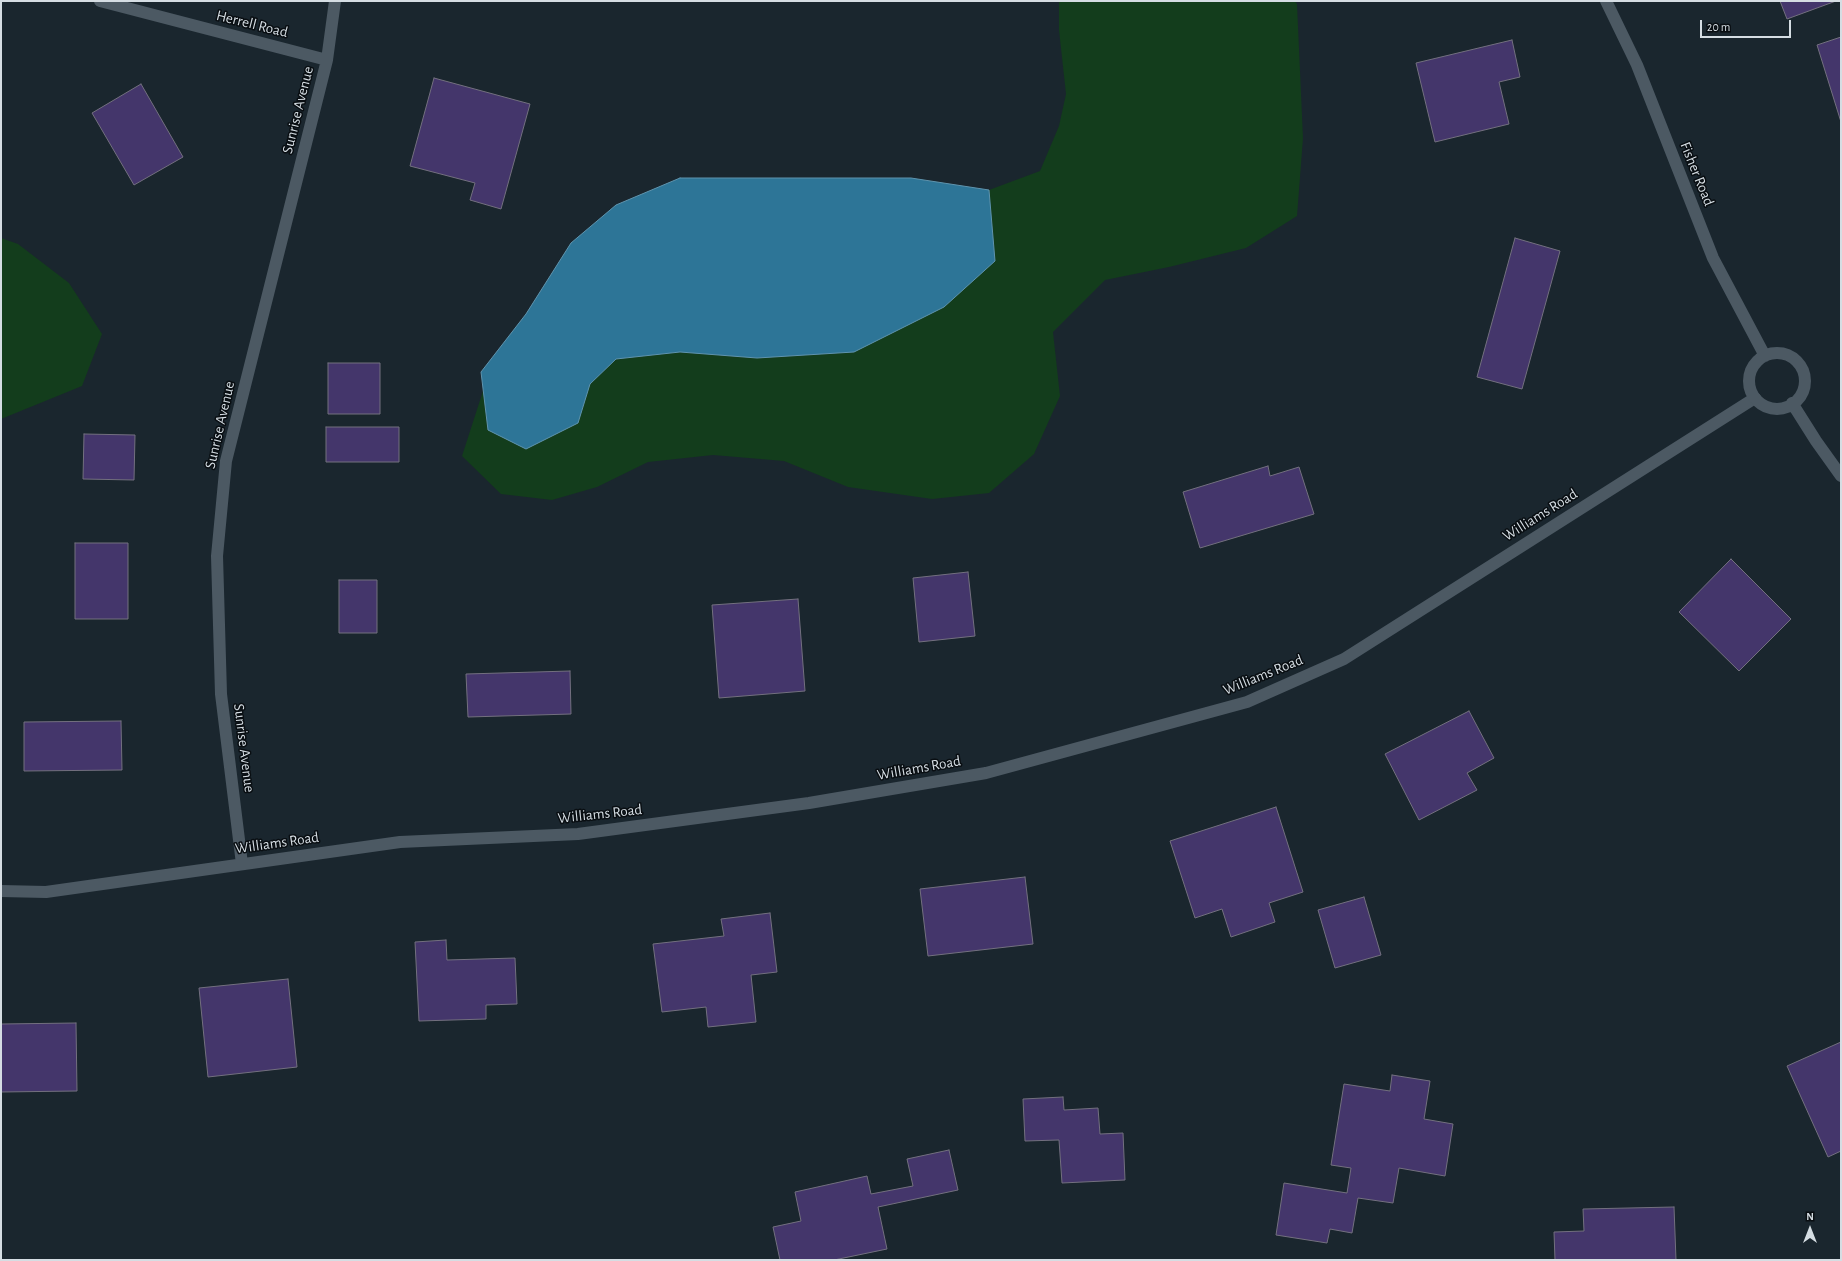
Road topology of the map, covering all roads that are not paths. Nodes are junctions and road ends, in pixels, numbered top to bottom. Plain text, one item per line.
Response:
1 (100, 1) edge
2 (334, 1) edge
3 (1606, 1) edge
4 (327, 60) junction
5 (1765, 356) junction
6 (1755, 398) junction
7 (1792, 403) junction
8 (1841, 476) edge
9 (242, 864) junction
10 (1, 891) edge

1 - 4 street, Herrell Road
2 - 4 street, Sunrise Avenue
3 - 5 street, Fisher Road
4 - 9 street, Sunrise Avenue
5 - 6 street
5 - 7 street
6 - 7 street
6 - 9 street, Williams Road
7 - 8 street
9 - 10 street, Williams Road

